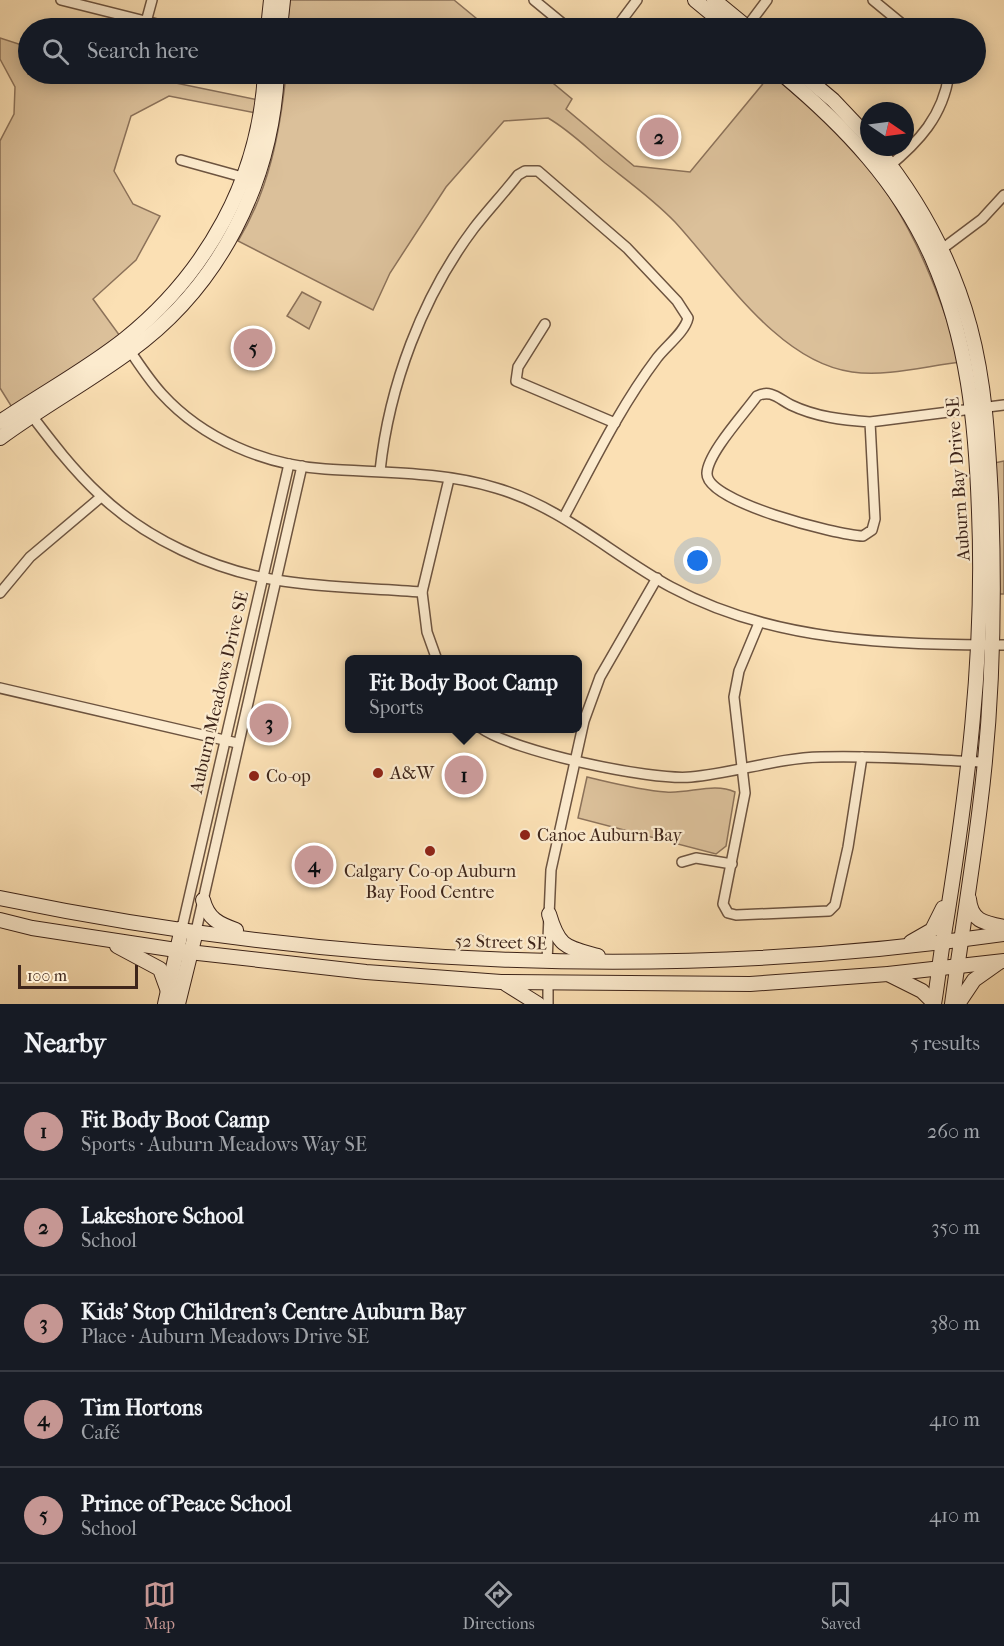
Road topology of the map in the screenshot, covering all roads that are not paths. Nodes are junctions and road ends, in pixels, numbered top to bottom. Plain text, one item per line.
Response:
1 (61, 0) edge
2 (152, 0) edge
3 (271, 0) edge
4 (283, 0) edge
5 (534, 0) edge
6 (637, 0) edge
7 (695, 0) edge
8 (714, 0) edge
9 (767, 0) edge
10 (873, 0) edge
11 (131, 18) edge
12 (147, 18) edge
13 (269, 18) edge
14 (281, 18) edge
15 (556, 18) edge
16 (624, 18) edge
17 (717, 18) edge
18 (735, 18) edge
19 (754, 18) edge
20 (895, 18) edge
21 (264, 84) edge
22 (276, 84) edge
23 (793, 84) edge
24 (814, 84) edge
25 (947, 84) edge
26 (860, 128) edge
27 (880, 156) edge
28 (181, 160) dead end
29 (886, 169) junction
30 (250, 179) junction
31 (1004, 195) edge
32 (936, 253) junction
33 (545, 324) dead end
34 (126, 346) junction
35 (1004, 405) edge
36 (979, 408) junction
37 (29, 412) junction
38 (0, 422) edge
39 (870, 422) junction
40 (615, 423) junction
41 (0, 438) edge
42 (289, 464) junction
43 (302, 466) junction
44 (380, 471) junction
45 (449, 479) junction
46 (101, 497) junction
47 (564, 517) junction
48 (262, 578) junction
49 (657, 578) junction
50 (276, 580) junction
51 (422, 592) junction
52 (0, 593) edge
53 (759, 623) junction
54 (992, 645) edge
55 (435, 655) edge
56 (0, 688) edge
57 (582, 731) edge
58 (488, 733) edge
59 (582, 733) edge
60 (225, 740) junction
61 (237, 743) junction
62 (862, 757) junction
63 (575, 759) junction
64 (969, 761) junction
65 (985, 762) junction
66 (743, 769) junction
67 (682, 862) dead end
68 (732, 864) junction
69 (952, 883) junction
70 (968, 891) junction
71 (0, 898) edge
72 (203, 900) junction
73 (549, 914) junction
74 (0, 920) edge
75 (1004, 927) edge
76 (189, 929) junction
77 (1004, 934) edge
78 (101, 939) junction
79 (261, 939) junction
80 (960, 940) junction
81 (943, 942) junction
82 (904, 946) junction
83 (183, 951) junction
84 (618, 961) junction
85 (548, 962) junction
86 (1002, 962) edge
87 (957, 966) junction
88 (940, 968) junction
89 (888, 974) junction
90 (501, 982) junction
91 (548, 982) junction
92 (167, 998) edge
93 (178, 1004) edge
94 (538, 1004) edge
95 (548, 1004) edge
96 (934, 1004) edge
97 (952, 1004) edge
98 (958, 1004) edge

1 - 11 street
2 - 12 street
3 - 13 main road
4 - 14 main road
5 - 15 street
6 - 16 street
7 - 17 main road
8 - 18 main road
9 - 19 street
10 - 20 street
21 - 30 main road
22 - 30 main road
23 - 29 main road, Auburn Bay Drive SE
24 - 26 main road
25 - 29 street
27 - 29 main road, Auburn Bay Drive SE
28 - 30 street
29 - 32 main road, Auburn Bay Drive SE
30 - 34 main road
31 - 32 street
32 - 36 main road, Auburn Bay Drive SE
33 - 40 street
34 - 37 main road
34 - 42 street
35 - 36 street
36 - 39 street
36 - 54 main road, Auburn Bay Drive SE
37 - 38 main road
37 - 41 main road
37 - 46 street
39 - 39 street
40 - 44 street
40 - 47 street
42 - 43 street
42 - 48 street, Auburn Meadows Drive SE
43 - 44 street
43 - 50 street, Auburn Meadows Drive SE
44 - 45 street
45 - 47 street
45 - 51 street
46 - 48 street
46 - 52 street
47 - 49 street
48 - 50 street
48 - 60 street, Auburn Meadows Drive SE
49 - 53 street
49 - 57 street
50 - 51 street
50 - 61 street, Auburn Meadows Drive SE
51 - 55 street
53 - 54 street
53 - 66 street
54 - 64 main road, Auburn Bay Drive SE
54 - 65 main road, Auburn Bay Drive SE
56 - 60 street
58 - 63 street
59 - 63 street
60 - 61 street
60 - 76 street, Auburn Meadows Drive SE
61 - 72 street, Auburn Meadows Drive SE
62 - 64 street
62 - 66 street
62 - 68 street
63 - 66 street
63 - 73 street
64 - 65 street
64 - 69 main road, Auburn Bay Drive SE
65 - 70 main road, Auburn Bay Drive SE
66 - 68 street
67 - 68 street
69 - 81 main road, Auburn Bay Drive SE
69 - 82 main road
70 - 75 main road
70 - 80 main road, Auburn Bay Drive SE
71 - 76 main road, 52 Street SE
72 - 76 street, Auburn Meadows Drive SE
72 - 79 main road
73 - 84 main road
73 - 85 street
74 - 78 main road
76 - 79 main road, 52 Street SE
76 - 83 main road
77 - 80 main road, 52 Street SE
78 - 83 main road
78 - 92 main road
79 - 85 main road, 52 Street SE
80 - 81 main road, 52 Street SE
80 - 87 main road, Auburn Bay Drive SE
81 - 82 main road, 52 Street SE
81 - 88 main road, Auburn Bay Drive SE
82 - 84 main road, 52 Street SE
83 - 90 main road
83 - 92 main road
83 - 93 main road
84 - 85 main road, 52 Street SE
85 - 91 main road
86 - 87 main road
86 - 98 main road
87 - 88 main road
87 - 97 main road, Auburn Bay Drive SE
88 - 89 main road
88 - 96 main road, Auburn Bay Drive SE
89 - 91 main road
89 - 96 main road
90 - 91 main road
90 - 94 main road
91 - 95 street

